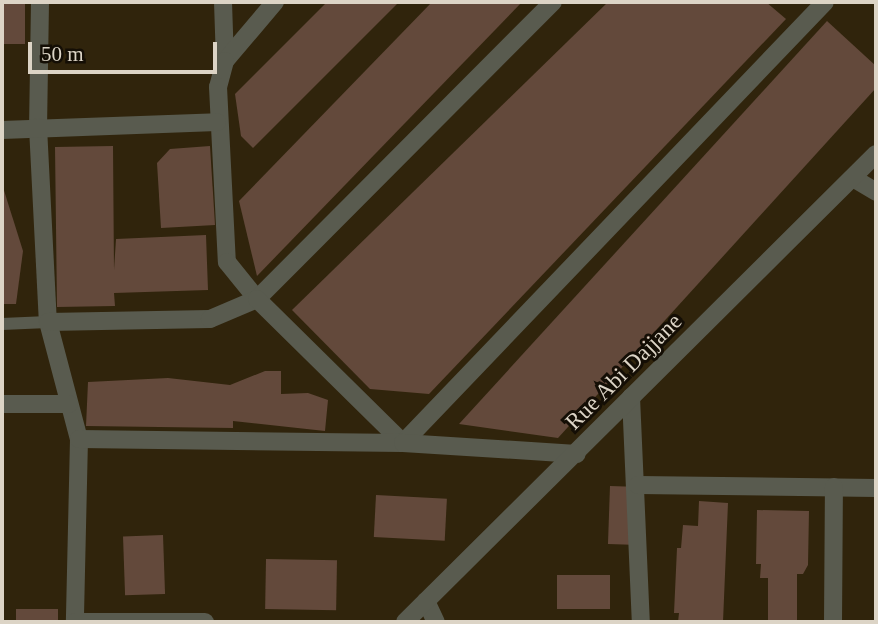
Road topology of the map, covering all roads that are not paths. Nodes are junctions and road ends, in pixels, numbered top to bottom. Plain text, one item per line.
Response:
1 (40, 2) edge
2 (223, 2) edge
3 (275, 2) edge
4 (553, 2) edge
5 (825, 2) edge
6 (225, 61) junction
7 (217, 122) junction
8 (38, 127) junction
9 (2, 130) edge
10 (876, 154) edge
11 (853, 178) junction
12 (876, 192) edge
13 (257, 299) junction
14 (48, 322) junction
15 (2, 324) edge
16 (631, 397) junction
17 (2, 404) edge
18 (69, 404) junction
19 (79, 439) junction
20 (403, 443) junction
21 (577, 454) junction
22 (638, 485) junction
23 (834, 487) junction
24 (876, 488) edge
25 (426, 601) junction
26 (75, 622) edge
27 (205, 622) edge
28 (405, 622) edge
29 (436, 622) edge
30 (641, 622) edge
31 (833, 622) edge

1 - 8 street
2 - 6 street
3 - 6 street
4 - 13 street
5 - 20 street
6 - 7 street
7 - 8 street
7 - 13 street
8 - 9 street
8 - 14 street
10 - 11 street, Rue Abi Dajjane
11 - 12 street
11 - 16 street, Rue Abi Dajjane
13 - 14 street
13 - 20 street
14 - 15 lane
14 - 18 street
16 - 21 street, Rue Abi Dajjane
16 - 22 street
17 - 18 street
18 - 19 street
19 - 20 street
19 - 26 street
20 - 21 street
21 - 25 street, Rue Abi Dajjane
22 - 23 street
22 - 30 street
23 - 24 street
23 - 31 street
25 - 28 street, Rue Abi Dajjane
25 - 29 street
26 - 27 street

